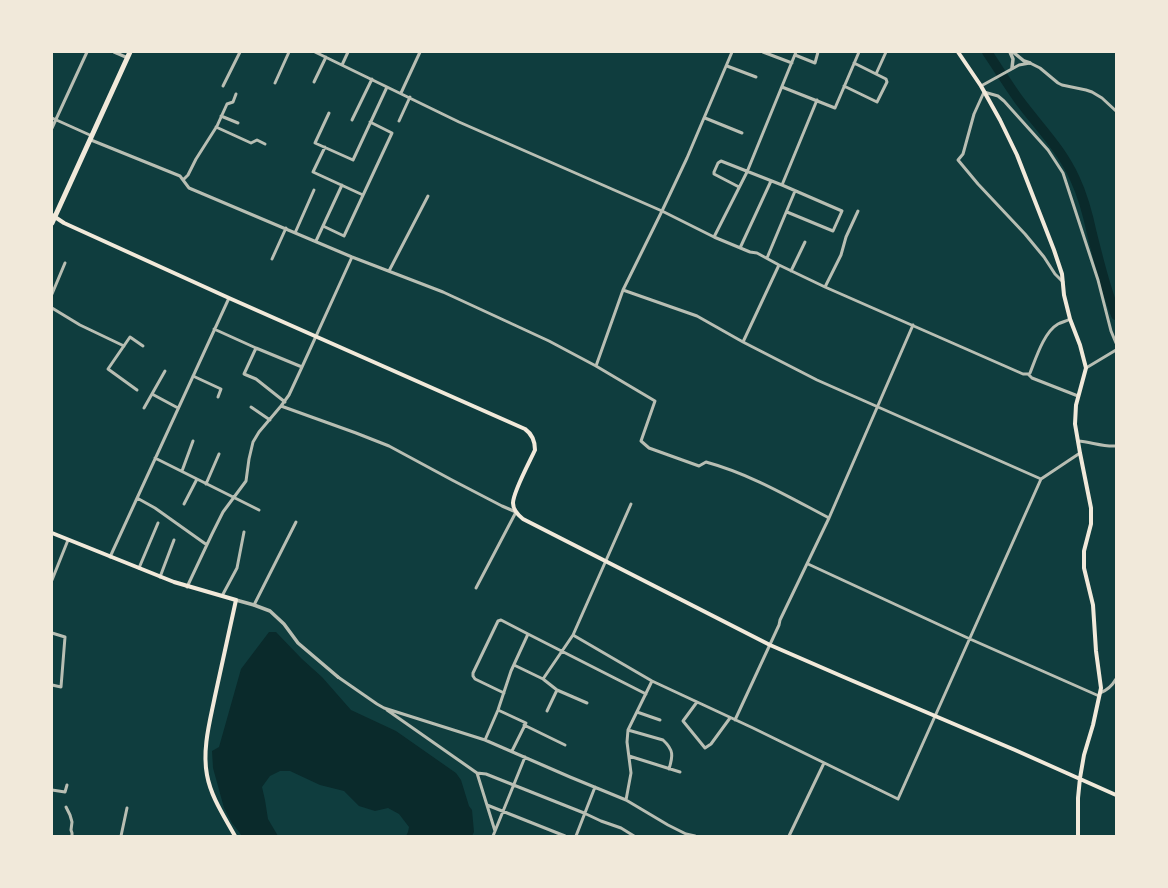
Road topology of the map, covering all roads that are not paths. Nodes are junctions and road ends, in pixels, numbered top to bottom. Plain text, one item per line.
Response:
1 (87, 52) edge
2 (114, 52) edge
3 (130, 52) edge
4 (240, 52) edge
5 (289, 52) edge
6 (315, 52) edge
7 (348, 52) edge
8 (420, 52) edge
9 (732, 52) edge
10 (763, 52) edge
11 (818, 52) edge
12 (859, 52) edge
13 (886, 52) edge
14 (958, 52) edge
15 (1011, 52) edge
16 (795, 54) edge
17 (326, 57) junction
18 (128, 58) junction
19 (854, 63) junction
20 (1030, 63) junction
21 (792, 64) junction
22 (342, 65) junction
23 (727, 66) junction
24 (1012, 68) junction
25 (876, 74) junction
26 (756, 77) dead end
27 (372, 79) junction
28 (314, 82) dead end
29 (275, 83) dead end
30 (983, 85) junction
31 (223, 86) dead end
32 (387, 86) junction
33 (844, 86) junction
34 (782, 87) junction
35 (984, 92) junction
36 (401, 93) junction
37 (236, 94) dead end
38 (410, 97) junction
39 (817, 100) junction
40 (1116, 111) edge
41 (329, 113) dead end
42 (221, 116) junction
43 (705, 118) junction
44 (54, 119) edge
45 (352, 120) dead end
46 (399, 121) dead end
47 (370, 122) junction
48 (238, 123) dead end
49 (216, 127) junction
50 (52, 128) edge
51 (742, 133) dead end
52 (91, 138) junction
53 (265, 144) dead end
54 (325, 147) junction
55 (747, 172) junction
56 (183, 180) junction
57 (771, 181) junction
58 (342, 185) junction
59 (782, 185) junction
60 (739, 187) junction
61 (314, 190) dead end
62 (795, 191) junction
63 (363, 195) junction
64 (428, 196) dead end
65 (662, 211) junction
66 (858, 211) dead end
67 (786, 212) junction
68 (54, 216) edge
69 (52, 223) edge
70 (323, 226) junction
71 (286, 228) junction
72 (295, 232) junction
73 (714, 237) junction
74 (316, 241) junction
75 (805, 242) dead end
76 (740, 248) junction
77 (352, 257) junction
78 (767, 258) junction
79 (272, 259) dead end
80 (65, 263) dead end
81 (779, 265) junction
82 (388, 271) junction
83 (791, 271) junction
84 (1063, 282) junction
85 (825, 287) junction
86 (622, 290) junction
87 (52, 294) edge
88 (229, 298) junction
89 (52, 308) edge
90 (1070, 319) junction
91 (913, 325) junction
92 (214, 329) junction
93 (315, 336) junction
94 (743, 342) junction
95 (1116, 343) edge
96 (124, 346) junction
97 (143, 346) dead end
98 (256, 348) junction
99 (1116, 350) edge
100 (596, 366) junction
101 (302, 367) junction
102 (1086, 368) junction
103 (165, 371) dead end
104 (1028, 374) junction
105 (193, 376) junction
106 (137, 390) dead end
107 (152, 394) junction
108 (1078, 396) junction
109 (218, 397) dead end
110 (285, 402) junction
111 (281, 406) junction
112 (250, 407) dead end
113 (878, 407) junction
114 (144, 408) dead end
115 (178, 408) junction
116 (270, 420) junction
117 (194, 441) dead end
118 (1078, 441) junction
119 (1116, 446) edge
120 (1080, 453) junction
121 (219, 454) dead end
122 (155, 458) junction
123 (182, 472) junction
124 (197, 479) junction
125 (1041, 479) junction
126 (206, 484) junction
127 (137, 498) junction
128 (234, 498) junction
129 (184, 504) dead end
130 (631, 504) dead end
131 (259, 510) dead end
132 (516, 512) junction
133 (829, 518) junction
134 (296, 522) dead end
135 (158, 523) dead end
136 (244, 532) dead end
137 (52, 533) edge
138 (68, 540) junction
139 (174, 540) dead end
140 (206, 545) junction
141 (110, 557) junction
142 (606, 561) junction
143 (808, 564) junction
144 (139, 568) junction
145 (160, 577) junction
146 (52, 580) edge
147 (187, 587) junction
148 (476, 588) dead end
149 (222, 596) junction
150 (236, 600) junction
151 (254, 605) junction
152 (52, 633) edge
153 (528, 634) junction
154 (573, 635) junction
155 (970, 639) junction
156 (770, 645) junction
157 (562, 651) junction
158 (514, 665) junction
159 (338, 677) joint
160 (543, 679) junction
161 (1116, 679) edge
162 (652, 681) junction
163 (52, 686) edge
164 (557, 690) junction
165 (504, 693) junction
166 (646, 694) junction
167 (1100, 695) junction
168 (697, 702) junction
169 (587, 703) dead end
170 (384, 708) junction
171 (498, 710) junction
172 (546, 711) dead end
173 (637, 712) junction
174 (936, 716) junction
175 (730, 718) junction
176 (660, 720) dead end
177 (735, 720) junction
178 (524, 725) junction
179 (628, 730) junction
180 (486, 740) junction
181 (565, 745) dead end
182 (512, 751) junction
183 (525, 756) junction
184 (629, 756) junction
185 (824, 763) junction
186 (669, 768) junction
187 (680, 772) dead end
188 (477, 773) junction
189 (1080, 778) junction
190 (67, 785) dead end
191 (513, 785) junction
192 (595, 787) junction
193 (52, 790) edge
194 (1116, 795) edge
195 (626, 800) junction
196 (487, 805) junction
197 (66, 807) dead end
198 (127, 808) dead end
199 (503, 812) junction
200 (584, 813) junction
201 (495, 831) junction
202 (72, 836) edge
203 (121, 836) edge
204 (235, 836) edge
205 (494, 836) edge
206 (565, 836) edge
207 (576, 836) edge
208 (634, 836) edge
209 (695, 836) edge
210 (789, 836) edge
211 (1078, 836) edge

1 - 44 street
2 - 18 street
3 - 18 highway
4 - 31 street
5 - 29 street
6 - 17 street
7 - 22 street
8 - 36 street
9 - 23 street
10 - 21 street
11 - 16 street
12 - 19 street
13 - 25 street
14 - 30 main road
15 - 20 street
15 - 24 street
16 - 21 street
17 - 22 street
17 - 28 street
18 - 52 highway
19 - 25 street
19 - 33 street
20 - 24 street
20 - 40 street
21 - 34 street
22 - 27 street
23 - 26 street
23 - 43 street
24 - 30 street
25 - 33 street
27 - 32 street
27 - 45 street
30 - 35 main road
32 - 36 street
32 - 47 street
33 - 39 street
34 - 39 street
34 - 55 street
35 - 84 main road
35 - 84 street
35 - 95 street
36 - 38 street
37 - 42 street
38 - 46 street
38 - 65 street
39 - 59 street
41 - 54 street
42 - 48 street
42 - 49 street
43 - 51 street
43 - 65 street
44 - 50 street
44 - 52 street
47 - 54 street
47 - 63 street
49 - 53 street
49 - 56 street
52 - 56 street
52 - 68 highway
54 - 58 street
55 - 57 street
55 - 60 street
55 - 60 street
56 - 71 street
57 - 59 street
57 - 76 street
58 - 63 street
58 - 70 street
59 - 62 street
60 - 73 street
61 - 72 street
62 - 67 street
62 - 67 street
63 - 70 street
64 - 82 street
65 - 73 street
65 - 86 street
66 - 85 street
67 - 78 street
68 - 69 highway
68 - 88 main road
70 - 74 street
71 - 72 street
71 - 79 street
72 - 74 street
73 - 76 street
74 - 77 street
75 - 83 street
76 - 78 street
77 - 82 street
77 - 93 street
78 - 81 street
80 - 87 street
81 - 83 street
81 - 94 street
82 - 100 street
83 - 85 street
84 - 90 main road
85 - 91 street
86 - 94 street
86 - 100 street
88 - 92 street
88 - 93 main road
89 - 96 street
90 - 102 main road
90 - 104 street
91 - 104 street
91 - 113 street
92 - 98 street
92 - 105 street
93 - 101 street
93 - 132 main road
94 - 113 street
96 - 97 street
96 - 106 street
98 - 101 street
98 - 110 street
99 - 102 street
100 - 133 street
101 - 110 street
102 - 108 main road
103 - 107 street
104 - 108 street
105 - 109 street
105 - 115 street
107 - 114 street
107 - 115 street
108 - 118 main road
110 - 111 street
111 - 116 street
111 - 132 street
112 - 116 street
113 - 125 street
113 - 133 street
115 - 122 street
116 - 128 street
117 - 123 street
118 - 119 street
118 - 120 main road
120 - 125 street
120 - 167 main road
121 - 126 street
122 - 123 street
122 - 127 street
123 - 124 street
124 - 126 street
124 - 129 street
125 - 155 street
126 - 128 street
127 - 140 street
127 - 141 street
128 - 131 street
128 - 140 street
130 - 142 street
132 - 142 main road
132 - 148 street
133 - 143 street
134 - 151 street
135 - 144 street
136 - 149 street
137 - 138 main road
138 - 141 main road
138 - 146 street
139 - 145 street
140 - 147 street
141 - 144 main road
142 - 154 street
142 - 156 main road
143 - 155 street
143 - 156 street
144 - 145 main road
145 - 147 main road
147 - 149 main road
149 - 150 main road
150 - 151 street
150 - 204 main road
151 - 159 street
152 - 163 street
153 - 157 street
153 - 158 street
153 - 165 street
154 - 157 street
154 - 162 street
155 - 167 street
155 - 174 street
156 - 174 main road
156 - 177 street
157 - 160 street
157 - 166 street
158 - 160 street
158 - 165 street
159 - 170 street
160 - 164 street
161 - 167 street
162 - 166 street
162 - 168 street
164 - 169 street
164 - 172 street
165 - 171 street
166 - 173 street
167 - 189 main road
168 - 175 street
168 - 175 street
170 - 180 street
170 - 188 street
171 - 178 street
171 - 180 street
173 - 176 street
173 - 179 street
174 - 185 street
174 - 189 main road
175 - 177 street
177 - 185 street
178 - 181 street
178 - 182 street
179 - 184 street
179 - 186 street
180 - 182 street
182 - 183 street
183 - 191 street
183 - 192 street
184 - 186 street
184 - 195 street
185 - 210 street
186 - 187 street
188 - 191 street
188 - 196 street
189 - 194 main road
189 - 211 main road
190 - 193 street
191 - 199 street
191 - 200 street
192 - 195 street
192 - 200 street
195 - 209 street
196 - 199 street
196 - 201 street
197 - 202 street
198 - 203 street
199 - 201 street
199 - 206 street
200 - 207 street
200 - 208 street
201 - 205 street

